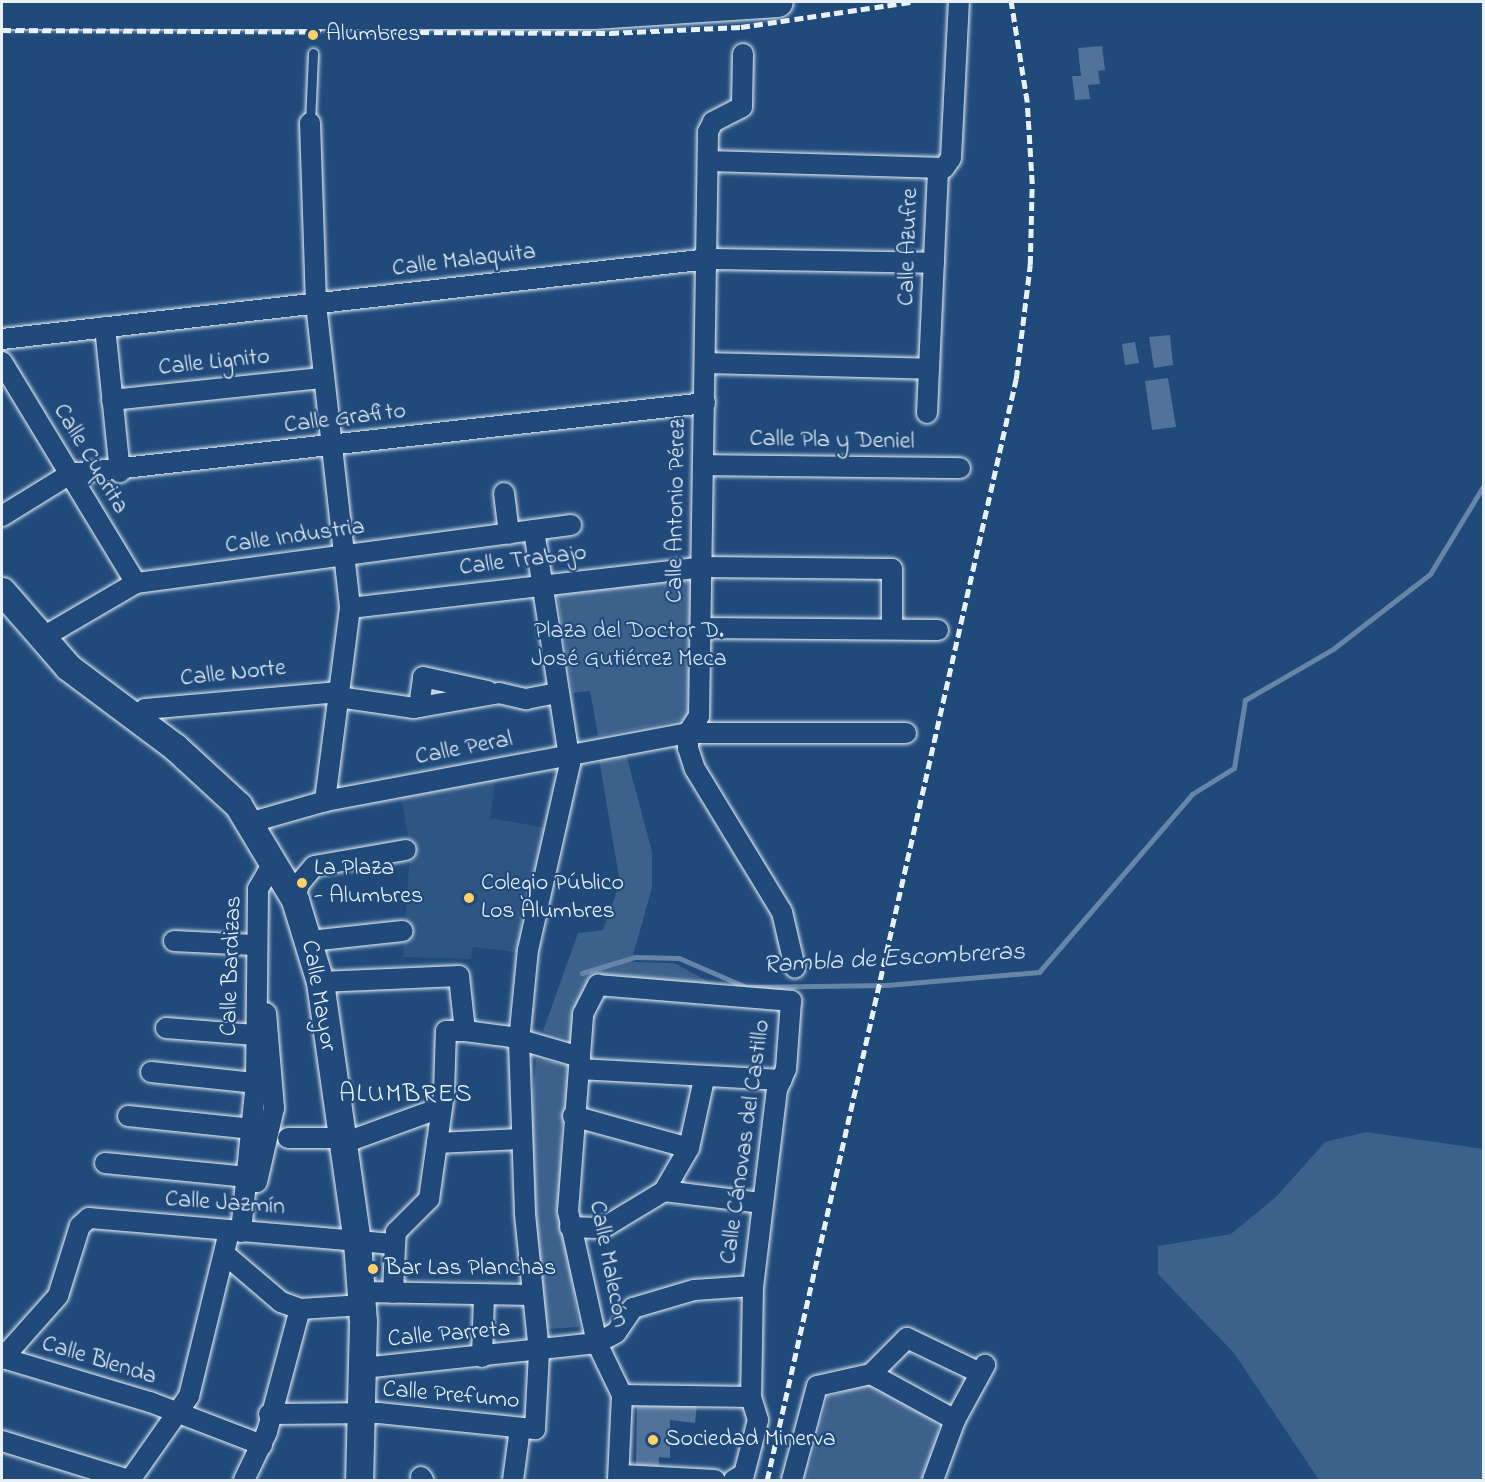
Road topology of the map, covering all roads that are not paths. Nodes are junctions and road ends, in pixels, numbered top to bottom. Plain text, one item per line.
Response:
1 (778, 2) edge
2 (959, 2) edge
3 (317, 8) edge
4 (2, 14) edge
5 (313, 53) dead end
6 (743, 54) dead end
7 (310, 123) joint
8 (709, 161) junction
9 (938, 169) junction
10 (709, 259) junction
11 (934, 263) junction
12 (316, 304) junction
13 (105, 327) junction
14 (2, 339) edge
15 (2, 362) edge
16 (706, 363) junction
17 (929, 369) junction
18 (322, 378) junction
19 (112, 400) junction
20 (705, 403) junction
21 (927, 413) dead end
22 (330, 447) junction
23 (704, 465) junction
24 (960, 468) dead end
25 (120, 472) junction
26 (69, 474) junction
27 (504, 494) dead end
28 (2, 516) edge
29 (571, 525) dead end
30 (534, 530) junction
31 (509, 534) junction
32 (343, 557) junction
33 (702, 567) junction
34 (136, 583) junction
35 (541, 584) junction
36 (2, 591) edge
37 (350, 608) junction
38 (700, 628) junction
39 (892, 630) junction
40 (938, 630) dead end
41 (40, 639) junction
42 (499, 693) junction
43 (558, 693) junction
44 (338, 694) junction
45 (419, 707) junction
46 (136, 719) junction
47 (688, 733) junction
48 (906, 733) dead end
49 (570, 756) junction
50 (325, 801) junction
51 (252, 822) junction
52 (406, 850) dead end
53 (274, 861) junction
54 (295, 900) junction
55 (402, 931) dead end
56 (174, 941) dead end
57 (310, 941) junction
58 (254, 945) junction
59 (795, 968) dead end
60 (320, 982) junction
61 (598, 985) joint
62 (166, 1028) dead end
63 (465, 1031) junction
64 (255, 1035) junction
65 (519, 1041) junction
66 (580, 1063) junction
67 (151, 1072) dead end
68 (704, 1079) junction
69 (782, 1080) junction
70 (256, 1083) junction
71 (440, 1108) junction
72 (128, 1116) dead end
73 (573, 1116) junction
74 (252, 1129) junction
75 (288, 1138) dead end
76 (520, 1139) junction
77 (341, 1141) junction
78 (437, 1143) junction
79 (689, 1148) junction
80 (105, 1163) dead end
81 (248, 1177) junction
82 (664, 1191) junction
83 (762, 1203) junction
84 (570, 1227) junction
85 (239, 1231) junction
86 (357, 1242) junction
87 (395, 1244) junction
88 (227, 1256) junction
89 (753, 1286) junction
90 (393, 1293) junction
91 (532, 1295) junction
92 (484, 1298) junction
93 (362, 1299) junction
94 (300, 1310) junction
95 (597, 1343) junction
96 (539, 1352) junction
97 (482, 1357) junction
98 (2, 1359) edge
99 (363, 1368) junction
100 (871, 1374) junction
101 (622, 1395) junction
102 (751, 1396) junction
103 (269, 1414) junction
104 (361, 1414) junction
105 (180, 1415) junction
106 (955, 1420) junction
107 (527, 1428) junction
108 (2, 1443) edge
109 (261, 1445) junction
110 (619, 1478) edge
111 (130, 1480) edge
112 (244, 1480) edge
113 (359, 1480) edge
114 (513, 1480) edge
115 (715, 1480) edge
116 (736, 1480) edge
117 (792, 1480) edge
118 (933, 1480) edge

1 - 3 main road
2 - 9 street
3 - 4 main road
5 - 7 lane
6 - 8 street, Calle Antonio Pérez
7 - 12 street
8 - 9 street, Calle Azufre
8 - 10 street, Calle Antonio Pérez
9 - 11 street, Calle Azufre
10 - 11 street, Calle Malaquita
10 - 12 street, Calle Malaquita
10 - 16 street, Calle Antonio Pérez
11 - 17 street, Calle Azufre
12 - 13 street, Calle Malaquita
12 - 18 street
13 - 14 street, Calle Malaquita
13 - 19 street
15 - 26 street, Calle Cuprita
16 - 17 street
16 - 20 street, Calle Antonio Pérez
17 - 21 street, Calle Azufre
18 - 19 street, Calle Lignito
18 - 22 street
19 - 25 street
20 - 22 street, Calle Grafito
20 - 23 street, Calle Antonio Pérez
22 - 25 street, Calle Grafito
22 - 32 street
23 - 24 street, Calle Pla y Deniel
23 - 33 street, Calle Antonio Pérez
25 - 26 street, Calle Grafito
26 - 28 street, Calle Grafito
26 - 34 street, Calle Cuprita
27 - 31 street
29 - 30 street, Calle Industria
30 - 31 street, Calle Industria
30 - 35 street
31 - 32 street, Calle Industria
32 - 34 street, Calle Industria
32 - 37 street
33 - 35 street, Calle Trabajo
33 - 38 street, Calle Antonio Pérez
33 - 39 street, Calle Trabajo
34 - 41 street, Calle Industria
35 - 37 street, Calle Trabajo
35 - 43 street
36 - 41 street, Calle Mayor
37 - 44 street
38 - 39 street
38 - 47 street, Calle Antonio Pérez
39 - 40 street
41 - 46 street, Calle Mayor
42 - 43 street
42 - 45 street, Calle Norte
42 - 45 street
43 - 49 street
44 - 45 street, Calle Norte
44 - 46 street, Calle Norte
44 - 50 street
46 - 51 street, Calle Mayor
47 - 48 street, Calle Peral
47 - 49 street, Calle Peral
47 - 59 street
49 - 50 street, Calle Peral
49 - 65 street
50 - 51 street, Calle Peral
51 - 53 street, Calle Mayor
52 - 54 street
53 - 54 street, Calle Mayor
53 - 58 street, Calle Bardizas
53 - 85 street, Calle Bardizas
54 - 57 street, Calle Mayor
55 - 57 street
56 - 58 street
57 - 60 street, Calle Mayor
58 - 64 street, Calle Bardizas
60 - 63 street
60 - 77 street, Calle Mayor
61 - 66 street, Calle Malecón
61 - 69 street, Calle Cánovas del Castillo
62 - 64 street
63 - 65 street
63 - 71 street
64 - 70 street, Calle Bardizas
65 - 66 street
65 - 76 street
66 - 68 street
66 - 73 street, Calle Malecón
67 - 70 street
68 - 69 street
68 - 79 street
69 - 83 street, Calle Cánovas del Castillo
70 - 74 street, Calle Bardizas
71 - 77 street
71 - 78 street
72 - 74 street
73 - 79 street
73 - 84 street, Calle Malecón
74 - 81 street, Calle Bardizas
75 - 77 street
76 - 78 street
76 - 91 street
77 - 86 street, Calle Mayor
78 - 87 street
79 - 82 street
80 - 81 street
81 - 85 street, Calle Bardizas
82 - 83 street
82 - 84 street
83 - 89 street, Calle Cánovas del Castillo
84 - 95 street, Calle Malecón
85 - 86 street, Calle Jazmín
85 - 88 street, Calle Bardizas
85 - 98 street, Calle Jazmín
86 - 87 street, Calle Jazmín
86 - 93 street, Calle Mayor
87 - 90 street
88 - 94 street
88 - 105 street, Calle Bardizas
89 - 95 street
89 - 102 street, Calle Cánovas del Castillo
90 - 92 street
90 - 93 street
91 - 92 street
91 - 96 street
92 - 97 street
93 - 94 street
93 - 99 street, Calle Mayor
94 - 103 street
95 - 96 street, Calle Parreta
95 - 101 street, Calle Malecón
96 - 97 street, Calle Parreta
96 - 107 street
97 - 99 street, Calle Parreta
98 - 105 street, Calle Blenda
99 - 104 street, Calle Mayor
100 - 106 street
100 - 106 street
100 - 117 street
101 - 102 street
101 - 110 street, Calle Malecón
102 - 116 street, Calle Cánovas del Castillo
103 - 104 street, Calle Prefumo
103 - 109 street
104 - 107 street, Calle Prefumo
104 - 113 street, Calle Mayor
105 - 109 street, Calle Blenda
105 - 111 street, Calle Bardizas
106 - 118 street
107 - 114 street
108 - 111 street
109 - 112 street
110 - 115 street

